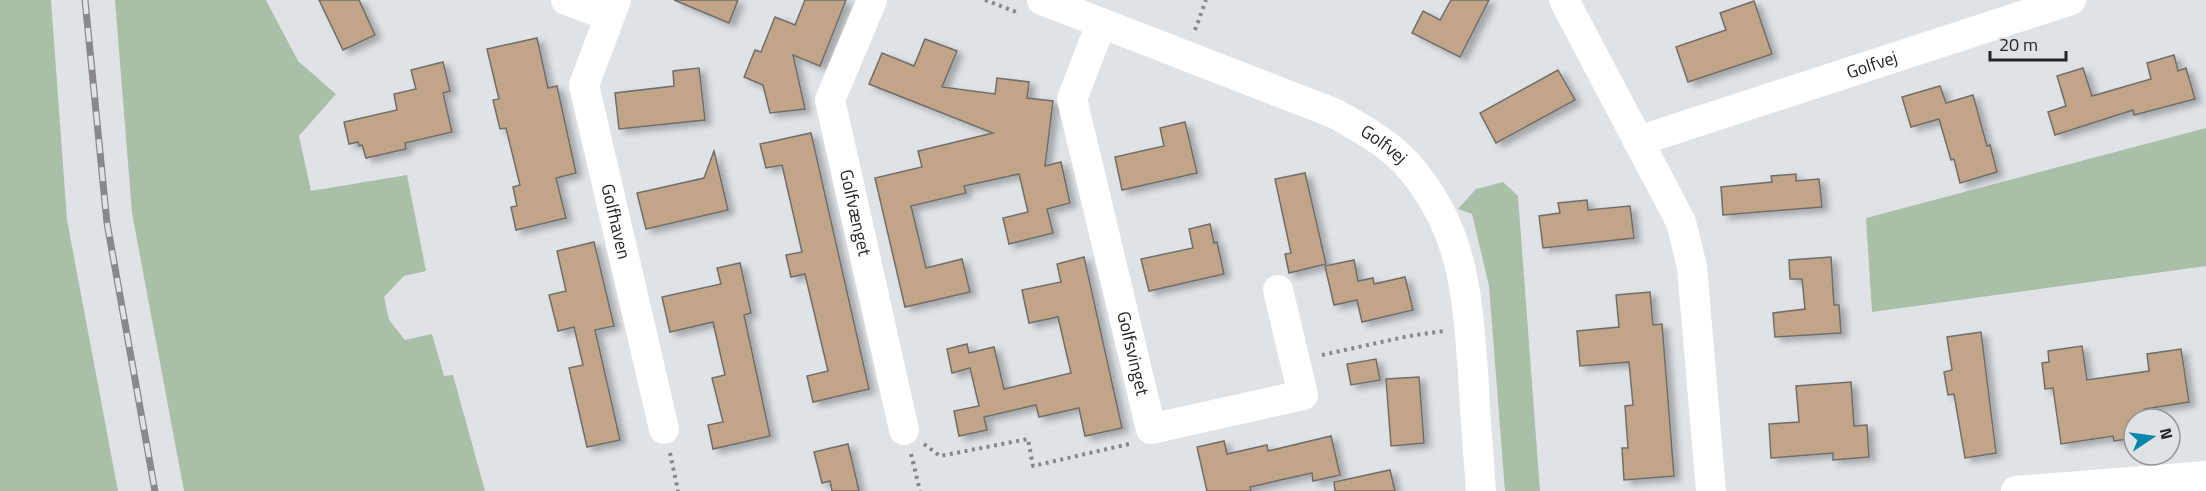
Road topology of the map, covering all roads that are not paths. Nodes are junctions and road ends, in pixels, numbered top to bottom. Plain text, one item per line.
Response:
1 (566, 0) edge
2 (872, 0) edge
3 (1564, 0) edge
4 (2071, 0) edge
5 (612, 8) edge
6 (1035, 8) edge
7 (1101, 24) junction
8 (1638, 141) junction
9 (1278, 290) dead end
10 (664, 429) road end
11 (904, 430) road end
12 (2206, 476) edge
13 (1481, 491) edge
14 (1711, 491) edge
15 (2016, 491) edge

1 - 5 street, Golfhaven
2 - 11 street, Golfvænget
3 - 8 street
4 - 8 street, Golfvej
5 - 10 street, Golfhaven
6 - 7 street, Golfvej
7 - 9 street, Golfsvinget
7 - 13 street, Golfvej
8 - 14 street
12 - 15 street

